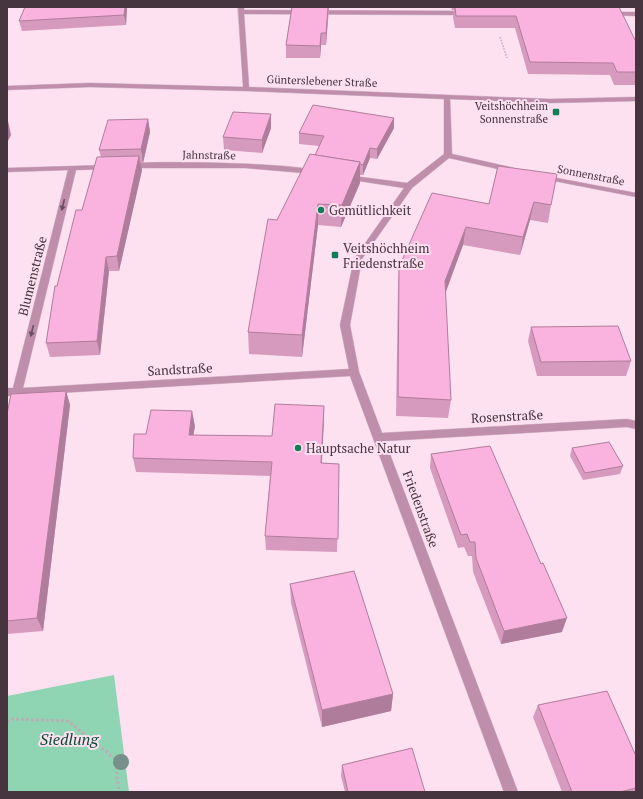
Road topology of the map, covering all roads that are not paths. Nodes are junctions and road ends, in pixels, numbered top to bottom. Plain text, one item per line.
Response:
1 (241, 10) edge
2 (471, 13) edge
3 (604, 14) edge
4 (636, 14) edge
5 (7, 88) edge
6 (246, 89) junction
7 (447, 96) junction
8 (636, 99) edge
9 (448, 155) junction
10 (73, 167) junction
11 (7, 170) edge
12 (521, 172) edge
13 (326, 174) edge
14 (537, 175) edge
15 (341, 176) edge
16 (409, 186) junction
17 (636, 195) edge
18 (354, 372) junction
19 (12, 391) edge
20 (636, 425) edge
21 (379, 437) junction
22 (511, 792) edge

1 - 2 street
1 - 6 street
3 - 4 street
5 - 6 street, Günterslebener Straße
6 - 7 street, Günterslebener Straße
7 - 8 street, Günterslebener Straße
7 - 9 street
9 - 12 street
9 - 16 street, Friedenstraße
10 - 11 street, Jahnstraße
10 - 13 street, Jahnstraße
10 -> 19 street, Blumenstraße
14 - 17 street, Sonnenstraße
15 - 16 street
16 - 18 street, Friedenstraße
18 - 19 street, Sandstraße
18 - 21 street, Friedenstraße
20 - 21 street, Rosenstraße
21 - 22 street, Friedenstraße

